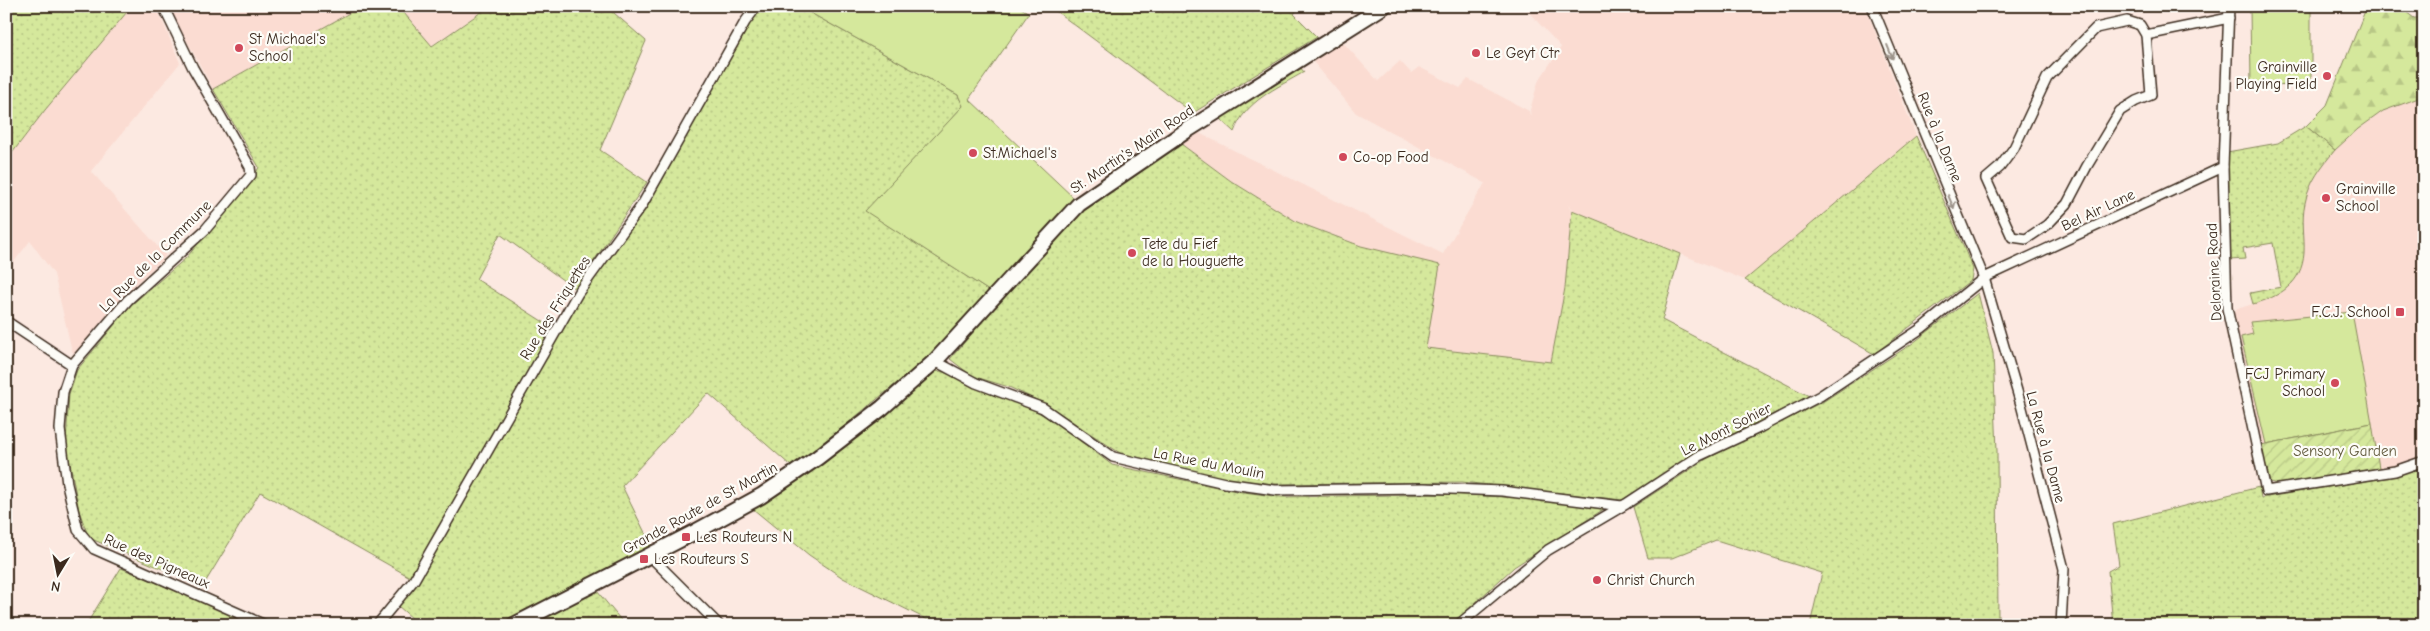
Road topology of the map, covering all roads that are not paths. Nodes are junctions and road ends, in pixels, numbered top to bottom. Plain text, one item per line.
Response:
1 (163, 6) edge
2 (757, 6) edge
3 (1384, 6) edge
4 (1872, 6) edge
5 (2229, 6) edge
6 (2229, 18) junction
7 (2146, 35) junction
8 (2223, 167) junction
9 (1984, 278) junction
10 (6, 321) edge
11 (935, 361) junction
12 (72, 366) junction
13 (2424, 462) edge
14 (1623, 506) junction
15 (650, 556) junction
16 (264, 625) edge
17 (378, 625) edge
18 (514, 625) edge
19 (719, 625) edge
20 (1458, 625) edge
21 (2061, 625) edge

1 - 12 street, La Rue de la Commune
2 - 17 street, Rue des Friquettes
3 - 11 main road, St. Martin's Main Road
4 -> 9 street, Rue à la Dame
5 - 6 street, Deloraine Road
6 - 7 street
6 - 8 street, Deloraine Road
7 - 7 street
8 - 9 street, Bel Air Lane
8 - 13 street, Deloraine Road
9 - 14 street, Le Mont Sohier
9 - 21 street, La Rue à la Dame
10 - 12 street
11 - 14 street, La Rue du Moulin
11 - 15 main road, Grande Route de St Martin
12 - 16 street, Rue des Pigneaux
14 - 20 street, Le Mont Sohier
15 - 18 main road, Grande Route de St Martin
15 - 19 street

